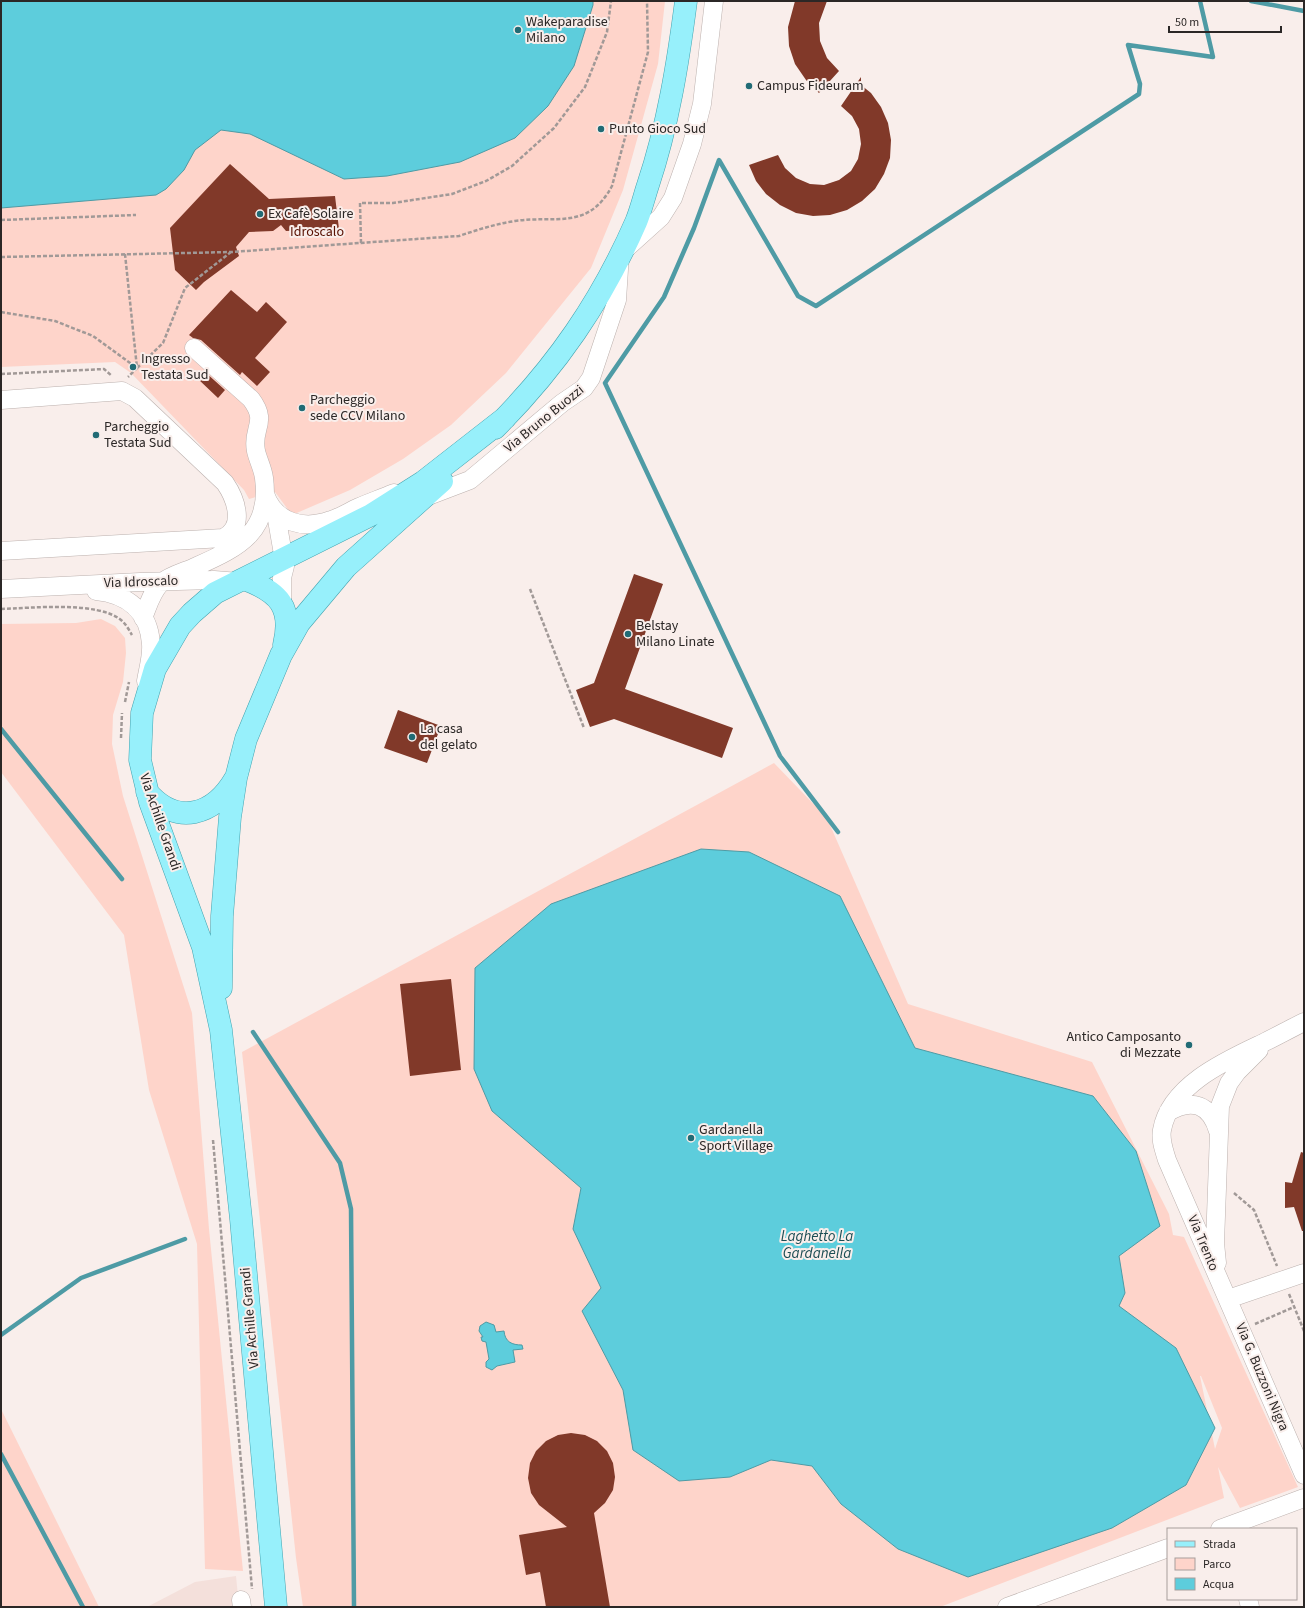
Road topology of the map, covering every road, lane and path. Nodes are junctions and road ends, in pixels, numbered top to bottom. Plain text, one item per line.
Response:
1 (611, 1) edge
2 (647, 1) edge
3 (686, 1) edge
4 (714, 1) edge
5 (136, 216) dead end
6 (1, 220) edge
7 (362, 243) junction
8 (232, 252) junction
9 (125, 254) junction
10 (620, 254) junction
11 (1, 257) edge
12 (1, 312) edge
13 (194, 348) dead end
14 (137, 368) junction
15 (131, 373) dead end
16 (1, 374) edge
17 (116, 378) dead end
18 (1, 400) edge
19 (424, 490) junction
20 (265, 494) junction
21 (276, 514) junction
22 (1, 551) edge
23 (284, 559) junction
24 (242, 580) junction
25 (162, 582) junction
26 (44, 586) junction
27 (1, 589) edge
28 (530, 589) dead end
29 (282, 603) junction
30 (143, 618) junction
31 (281, 655) junction
32 (142, 713) junction
33 (584, 728) dead end
34 (236, 778) junction
35 (147, 792) junction
36 (1304, 1022) edge
37 (221, 1030) junction
38 (1280, 1034) junction
39 (1168, 1112) junction
40 (1218, 1132) junction
41 (212, 1139) dead end
42 (1217, 1178) junction
43 (1304, 1273) edge
44 (1219, 1280) junction
45 (1283, 1280) junction
46 (1228, 1299) junction
47 (1294, 1307) junction
48 (1239, 1325) junction
49 (1304, 1331) edge
50 (1304, 1475) edge
51 (1304, 1498) edge
52 (1223, 1528) edge
53 (1167, 1548) edge
54 (245, 1600) edge
55 (276, 1607) edge
56 (1007, 1607) edge

1 - 7 path
2 - 7 path
3 - 10 main road, Via Bruno Buozzi
4 - 10 street, Via Bruno Buozzi
5 - 6 path
7 - 8 path
8 - 9 path
8 - 14 path
9 - 11 path
9 - 14 path
10 - 19 main road, Via Bruno Buozzi
10 - 19 street, Via Bruno Buozzi
12 - 14 path
13 - 20 street
14 - 15 path
16 - 17 path
18 - 22 street
19 - 21 street
19 - 23 main road, Via Bruno Buozzi
19 - 31 main road, Via Bruno Buozzi
20 - 21 street
20 - 25 street
21 - 23 street
23 - 24 main road, Via Bruno Buozzi
23 - 29 street
24 - 25 street, Via Idroscalo
24 - 29 main road
24 - 32 main road, Via Achille Grandi
25 - 26 street, Via Idroscalo
25 - 30 street
26 - 27 street, Via Idroscalo
26 - 30 street, Via Idroscalo
28 - 33 path
29 - 31 main road
30 - 32 street, Via Idroscalo
31 - 34 main road, Via Achille Grandi
32 - 35 main road, Via Achille Grandi
34 - 35 main road
34 - 37 main road, Via Achille Grandi
35 - 37 main road, Via Achille Grandi
36 - 38 street, Via Trento
37 - 55 main road, Via Achille Grandi
38 - 39 street, Via Trento
38 - 40 street, Via Trento
39 - 40 street, Via Trento
39 - 44 street, Via Trento
40 - 42 street, Via Trento
41 - 54 path
42 - 44 street, Via Trento
42 - 45 path
43 - 45 street
44 - 46 street, Via G. Buzzoni Nigra
45 - 46 street
45 - 47 path
46 - 48 street, Via G. Buzzoni Nigra
47 - 48 path
47 - 49 path
48 - 50 street, Via G. Buzzoni Nigra
51 - 52 street
53 - 56 street

